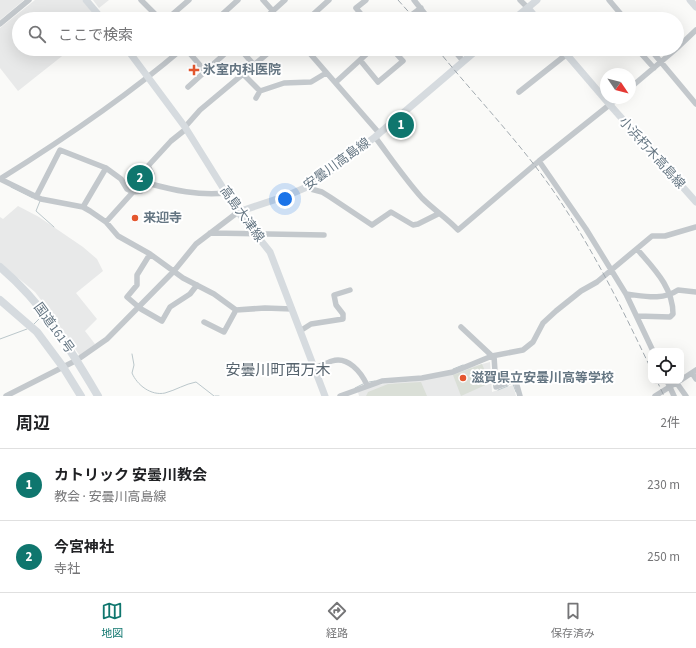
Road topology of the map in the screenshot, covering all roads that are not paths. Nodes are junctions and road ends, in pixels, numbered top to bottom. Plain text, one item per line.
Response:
1 (29, 0) edge
2 (86, 0) edge
3 (141, 0) edge
4 (189, 0) edge
5 (238, 0) edge
6 (263, 0) edge
7 (286, 0) edge
8 (329, 0) edge
9 (366, 0) edge
10 (414, 0) edge
11 (520, 0) edge
12 (536, 0) edge
13 (609, 0) edge
14 (690, 0) edge
15 (696, 7) edge
16 (421, 8) junction
17 (528, 8) junction
18 (273, 11) joint
19 (14, 12) edge
20 (96, 12) edge
21 (153, 12) edge
22 (175, 12) edge
23 (224, 12) edge
24 (316, 12) edge
25 (359, 12) edge
26 (416, 12) edge
27 (424, 12) edge
28 (523, 12) edge
29 (531, 12) edge
30 (619, 12) edge
31 (12, 14) edge
32 (0, 24) edge
33 (696, 30) edge
34 (684, 41) edge
35 (132, 56) edge
36 (174, 56) edge
37 (192, 56) edge
38 (222, 56) edge
39 (246, 56) edge
40 (265, 56) edge
41 (312, 56) edge
42 (364, 56) edge
43 (398, 56) edge
44 (459, 56) edge
45 (469, 56) edge
46 (560, 56) edge
47 (568, 56) edge
48 (643, 56) edge
49 (656, 56) edge
50 (667, 56) edge
51 (360, 60) junction
52 (463, 61) junction
53 (661, 62) junction
54 (254, 65) junction
55 (654, 68) junction
56 (205, 71) junction
57 (326, 73) junction
58 (244, 75) junction
59 (148, 78) junction
60 (336, 82) junction
61 (636, 83) edge
62 (188, 87) dead end
63 (260, 91) junction
64 (519, 92) dead end
65 (256, 98) dead end
66 (696, 104) edge
67 (610, 105) junction
68 (185, 128) junction
69 (377, 135) junction
70 (539, 161) junction
71 (106, 168) junction
72 (0, 179) edge
73 (147, 183) junction
74 (308, 188) junction
75 (133, 192) junction
76 (226, 193) junction
77 (36, 197) junction
78 (696, 202) edge
79 (83, 207) junction
80 (238, 212) junction
81 (438, 214) junction
82 (106, 222) junction
83 (696, 227) edge
84 (209, 233) junction
85 (255, 233) junction
86 (324, 234) dead end
87 (637, 249) junction
88 (150, 254) junction
89 (0, 267) edge
90 (611, 270) junction
91 (174, 272) junction
92 (196, 285) junction
93 (350, 290) dead end
94 (696, 292) edge
95 (626, 294) junction
96 (670, 295) junction
97 (0, 300) edge
98 (139, 306) junction
99 (292, 309) junction
100 (236, 310) junction
101 (636, 316) junction
102 (204, 322) dead end
103 (461, 327) dead end
104 (300, 331) junction
105 (652, 348) edge
106 (493, 356) junction
107 (77, 360) junction
108 (63, 367) junction
109 (314, 368) junction
110 (694, 371) edge
111 (684, 378) edge
112 (696, 379) edge
113 (668, 384) edge
114 (680, 384) edge
115 (367, 385) junction
116 (6, 396) edge
117 (81, 396) edge
118 (98, 396) edge
119 (325, 396) edge
120 (340, 396) edge
121 (520, 396) edge
122 (655, 396) edge
123 (674, 396) edge
124 (686, 396) edge

1 - 19 street
2 - 20 main road
3 - 21 street
4 - 22 street
5 - 23 street
6 - 18 street
7 - 18 street
8 - 24 street
9 - 25 street
10 - 16 street
11 - 17 street
12 - 17 main road
13 - 30 street
14 - 15 main road
16 - 26 street
16 - 27 street
17 - 28 main road
17 - 29 main road
31 - 32 street
33 - 34 street
35 - 59 main road, 高島大津線
36 - 59 street
37 - 56 street
38 - 56 street
39 - 54 street
40 - 54 street
41 - 57 street
42 - 51 street
43 - 51 street
44 - 52 street
45 - 52 main road, 安曇川高島線
46 - 64 street
47 - 67 main road, 小浜朽木高島線
48 - 55 street
49 - 53 street
50 - 53 street
51 - 60 street
52 - 69 main road, 安曇川高島線
53 - 55 street
53 - 66 street
54 - 58 street
55 - 61 street
56 - 62 street
57 - 60 street
57 - 63 street
58 - 63 street
58 - 68 street
59 - 68 main road, 高島大津線
59 - 72 street
60 - 69 street
63 - 65 street
67 - 70 street
67 - 78 main road, 小浜朽木高島線
68 - 73 street
68 - 76 main road, 高島大津線
69 - 74 main road, 安曇川高島線
69 - 81 street
70 - 81 street
70 - 90 street
71 - 75 street
71 - 77 street
71 - 79 street
72 - 77 street
73 - 75 street
73 - 76 street
74 - 80 main road, 安曇川高島線
74 - 81 street
75 - 82 street
76 - 80 main road, 高島大津線
77 - 79 street
79 - 82 street
80 - 84 street
80 - 85 main road, 高島大津線
82 - 88 street
83 - 87 street
84 - 85 street
84 - 91 street
85 - 86 street
85 - 99 main road, 高島大津線
87 - 90 street
87 - 96 street
88 - 91 street
88 - 98 street
89 - 107 highway, 国道161号
90 - 95 street
90 - 106 street
91 - 92 street
91 - 98 street
92 - 98 street
92 - 100 street
93 - 104 street
94 - 96 street
95 - 96 street
95 - 101 street
96 - 101 street
97 - 108 highway, 国道161号
98 - 107 street
99 - 100 street
99 - 104 main road, 高島大津線
100 - 102 street
101 - 105 street
103 - 106 street
104 - 109 main road, 高島大津線
106 - 115 street
106 - 121 street
107 - 108 street
107 - 118 highway, 国道161号
108 - 116 street
108 - 117 highway, 国道161号
109 - 115 street
109 - 119 main road, 高島大津線
110 - 111 street
110 - 112 street
113 - 122 street
113 - 123 street
114 - 124 street
115 - 120 street

